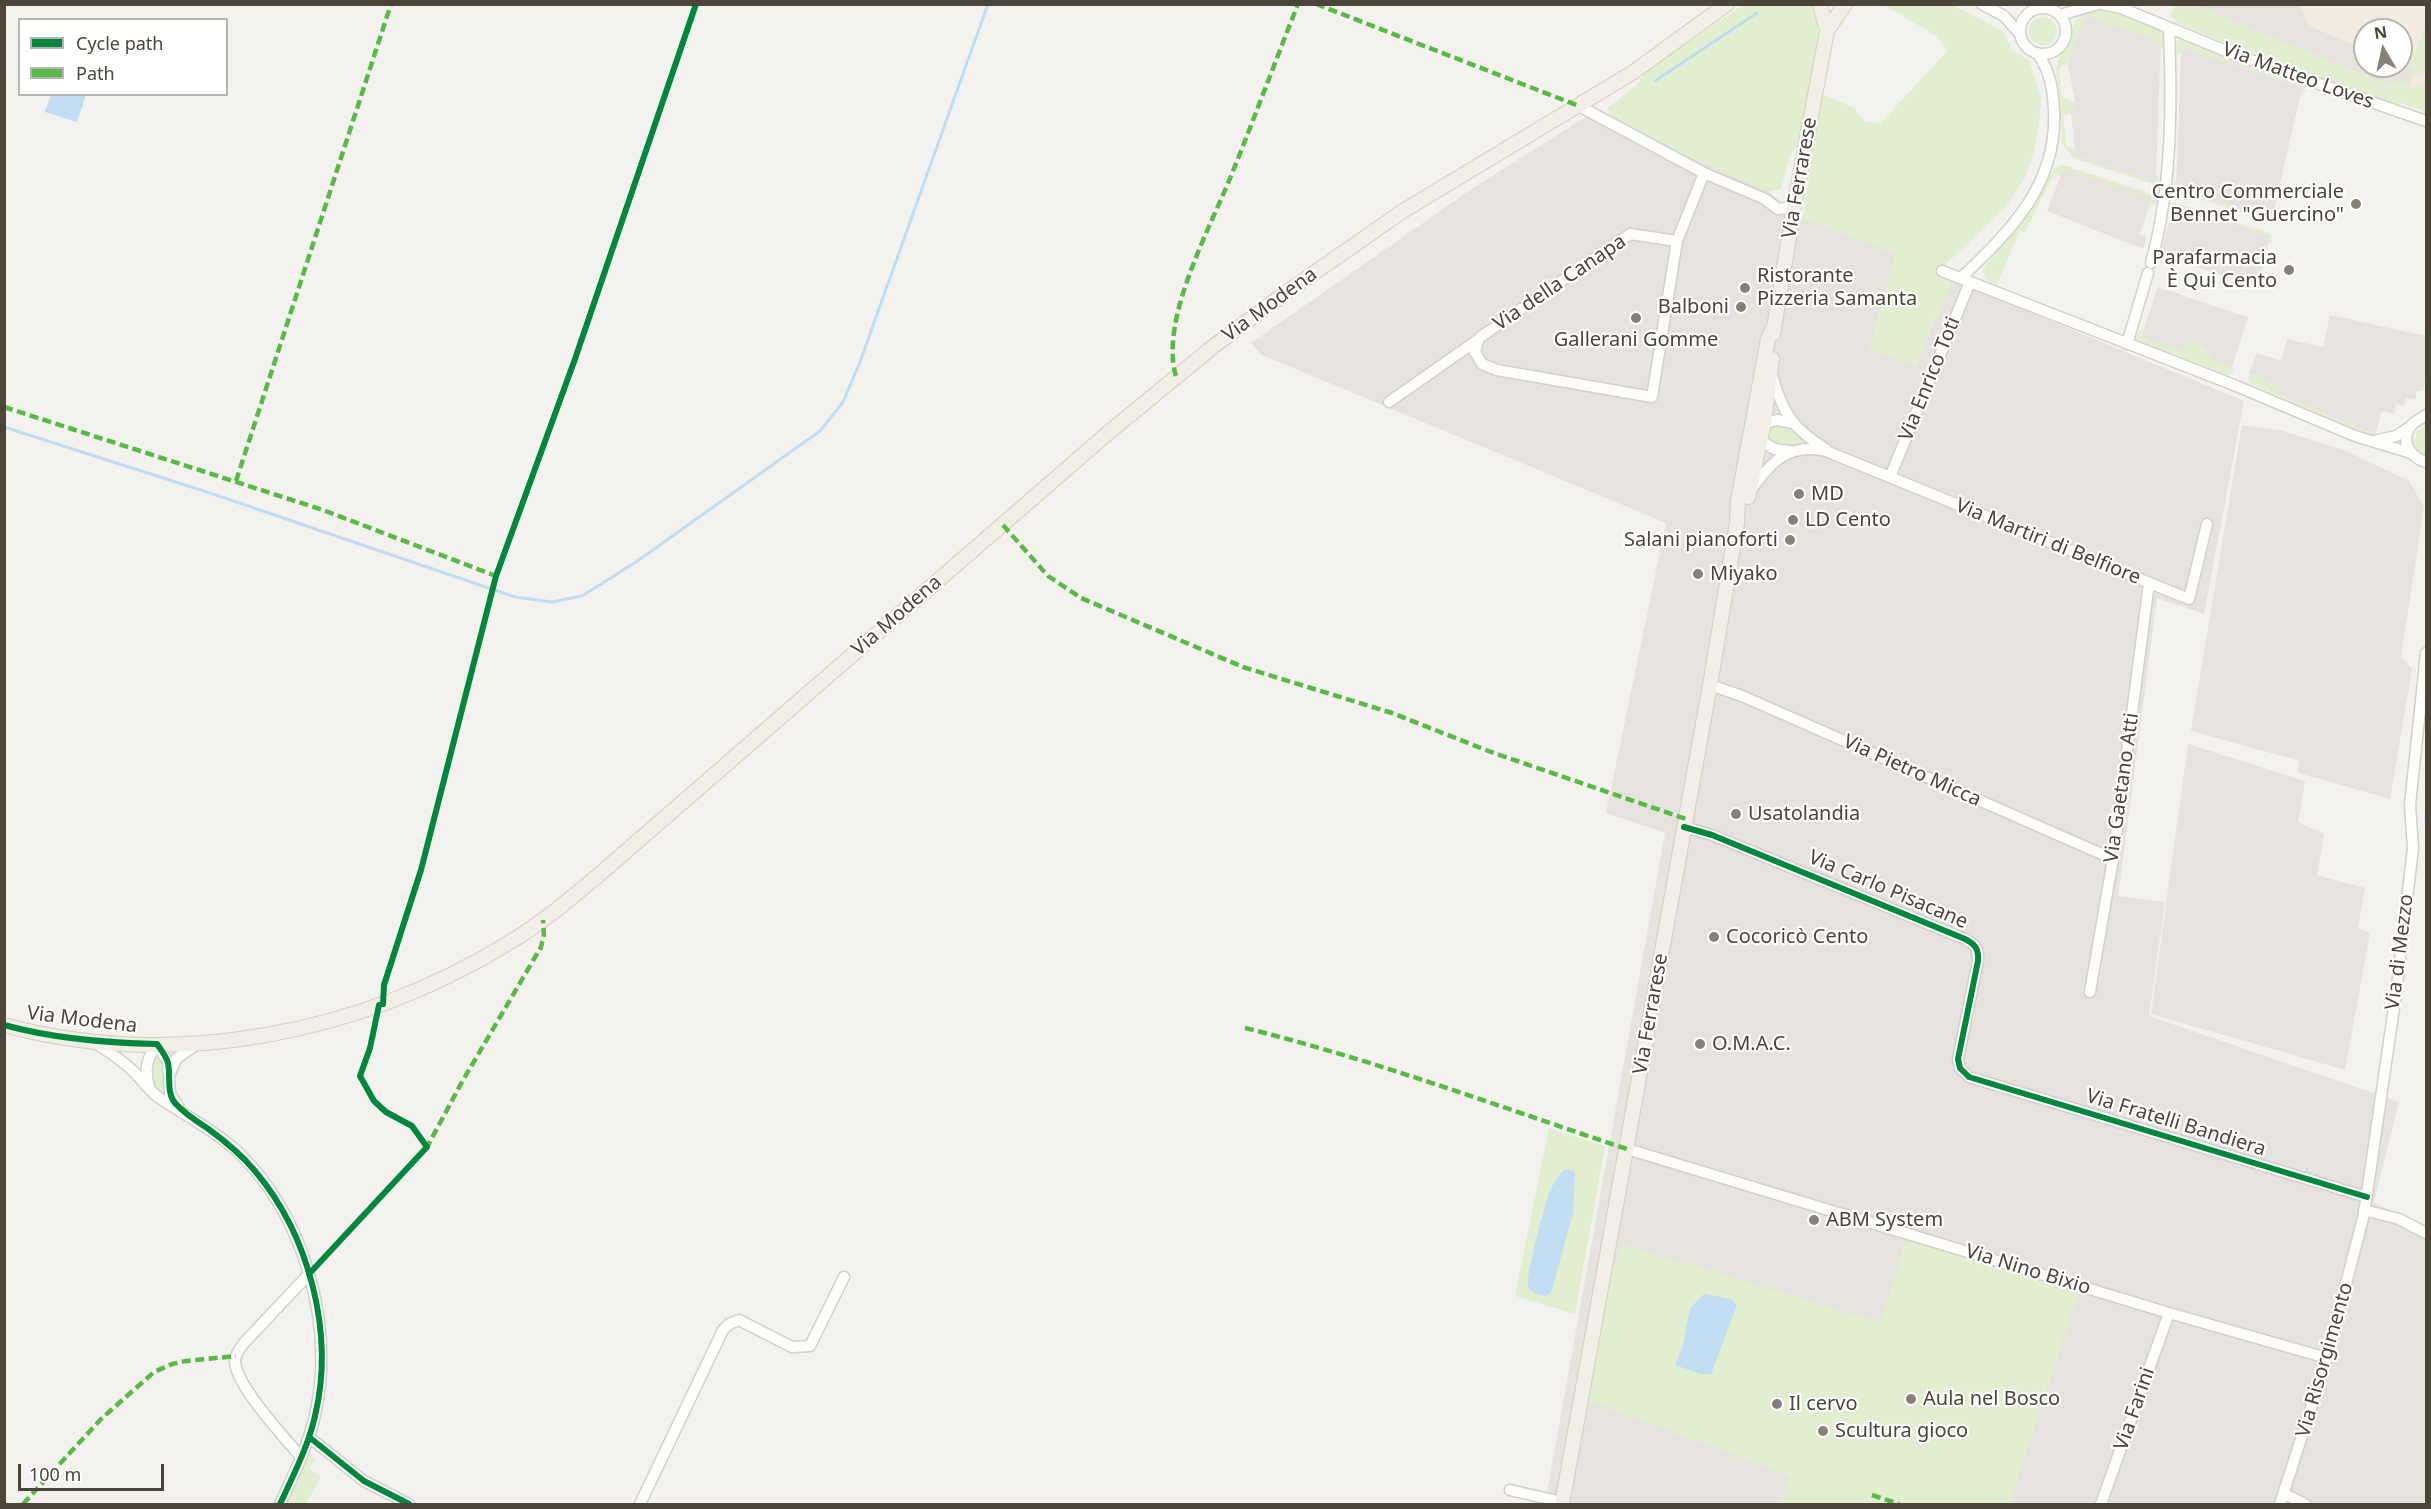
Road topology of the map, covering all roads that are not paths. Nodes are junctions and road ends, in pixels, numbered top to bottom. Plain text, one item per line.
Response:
1 (1727, 4) edge
2 (1820, 4) edge
3 (1845, 4) edge
4 (1982, 4) edge
5 (2100, 4) edge
6 (2083, 8) junction
7 (1996, 10) junction
8 (2030, 11) junction
9 (2060, 15) junction
10 (2066, 28) junction
11 (2169, 29) junction
12 (1827, 31) junction
13 (2019, 33) junction
14 (2059, 48) junction
15 (2037, 53) junction
16 (2050, 82) junction
17 (1579, 106) junction
18 (2427, 121) edge
19 (1704, 173) junction
20 (1794, 207) junction
21 (1677, 241) junction
22 (1979, 261) junction
23 (1942, 271) dead end
24 (1970, 282) junction
25 (1774, 326) junction
26 (1479, 338) junction
27 (2127, 344) junction
28 (1772, 374) junction
29 (1389, 402) dead end
30 (2425, 417) edge
31 (1792, 423) junction
32 (2410, 427) junction
33 (1759, 431) junction
34 (2370, 441) junction
35 (1794, 451) junction
36 (2411, 453) junction
37 (1837, 455) junction
38 (2426, 462) edge
39 (1890, 477) junction
40 (1749, 492) junction
41 (1737, 524) junction
42 (2207, 524) dead end
43 (2149, 583) junction
44 (2427, 653) edge
45 (1715, 686) junction
46 (1684, 827) junction
47 (2113, 859) junction
48 (2090, 992) dead end
49 (4, 1025) edge
50 (92, 1041) junction
51 (201, 1042) junction
52 (156, 1044) junction
53 (170, 1077) junction
54 (1976, 1080) joint
55 (150, 1089) junction
56 (184, 1112) junction
57 (1627, 1149) junction
58 (2367, 1197) junction
59 (2364, 1212) junction
60 (2427, 1233) edge
61 (309, 1274) junction
62 (844, 1277) dead end
63 (2169, 1313) junction
64 (2327, 1358) junction
65 (309, 1437) junction
66 (301, 1457) junction
67 (1510, 1490) dead end
68 (2282, 1499) edge
69 (1535, 1500) edge
70 (1562, 1503) edge
71 (280, 1504) edge
72 (409, 1504) edge
73 (640, 1504) edge
74 (2101, 1504) edge
75 (2305, 1504) edge

1 - 17 main road, Via Modena
2 - 12 main road, Via Ferrarese
3 - 12 main road, Via Ferrarese
4 - 7 street, Via Matteo Loves
5 - 6 street, Via Matteo Loves
5 - 11 street, Via Matteo Loves
6 - 9 street, Via Matteo Loves
6 - 10 street, Via Matteo Loves
7 - 8 street, Via Matteo Loves
7 - 13 street, Via Matteo Loves
8 - 9 street, Via Matteo Loves
8 - 13 street
9 - 10 street
10 - 14 street, Via Matteo Loves
11 - 18 street, Via Matteo Loves
11 - 27 street
12 - 20 main road, Via Ferrarese
13 - 15 street, Via Matteo Loves
14 - 15 street
14 - 16 street, Via Matteo Loves
15 - 16 street, Via Matteo Loves
16 - 22 street, Via Matteo Loves
17 - 19 street
17 - 51 main road, Via Modena
19 - 20 street
19 - 21 street, Via della Canapa
20 - 25 main road, Via Ferrarese
21 - 26 street, Via della Canapa
21 - 26 street, Via della Canapa
22 - 24 street, Via Matteo Loves
22 - 24 street
23 - 24 street
24 - 27 street
24 - 39 street, Via Enrico Toti
25 - 28 main road, Via Ferrarese
25 - 33 main road, Via Ferrarese
26 - 29 street, Via della Canapa
27 - 34 street
28 - 31 street, Via Martiri di Belfiore
28 - 33 main road, Via Ferrarese
30 - 32 street
31 - 33 street
31 - 37 street, Via Martiri di Belfiore
32 - 34 street
32 - 36 street
33 - 35 street, Via Martiri di Belfiore
33 - 40 main road, Via Ferrarese
33 - 41 main road, Via Ferrarese
34 - 36 street
35 - 37 street, Via Martiri di Belfiore
35 - 40 street, Via Martiri di Belfiore
36 - 38 street
37 - 39 street, Via Martiri di Belfiore
39 - 43 street, Via Martiri di Belfiore
40 - 41 main road, Via Ferrarese
41 - 45 main road, Via Ferrarese
42 - 43 street, Via Martiri di Belfiore
43 - 47 street, Via Gaetano Atti
44 - 58 street, Via di Mezzo
45 - 46 main road, Via Ferrarese
45 - 47 street, Via Pietro Micca
46 - 54 street, Via Carlo Pisacane
46 - 57 main road, Via Ferrarese
47 - 48 street, Via Gaetano Atti
49 - 50 main road, Via Modena
50 - 52 main road, Via Modena
50 - 55 street
51 - 52 main road, Via Modena
51 - 53 street
52 - 53 street
52 - 55 street
53 - 56 street
54 - 58 street, Via Fratelli Bandiera
55 - 56 street
56 - 61 street
57 - 63 street, Via Nino Bixio
57 - 70 main road, Via Ferrarese
58 - 59 street, Via di Mezzo
59 - 60 street
59 - 64 street, Via Risorgimento
61 - 65 street
61 - 66 street
62 - 73 street
63 - 64 street, Via Nino Bixio
63 - 74 street, Via Farini
64 - 68 street, Via Risorgimento
65 - 66 street
65 - 72 street
66 - 71 street
67 - 69 street
68 - 75 street
69 - 70 street

